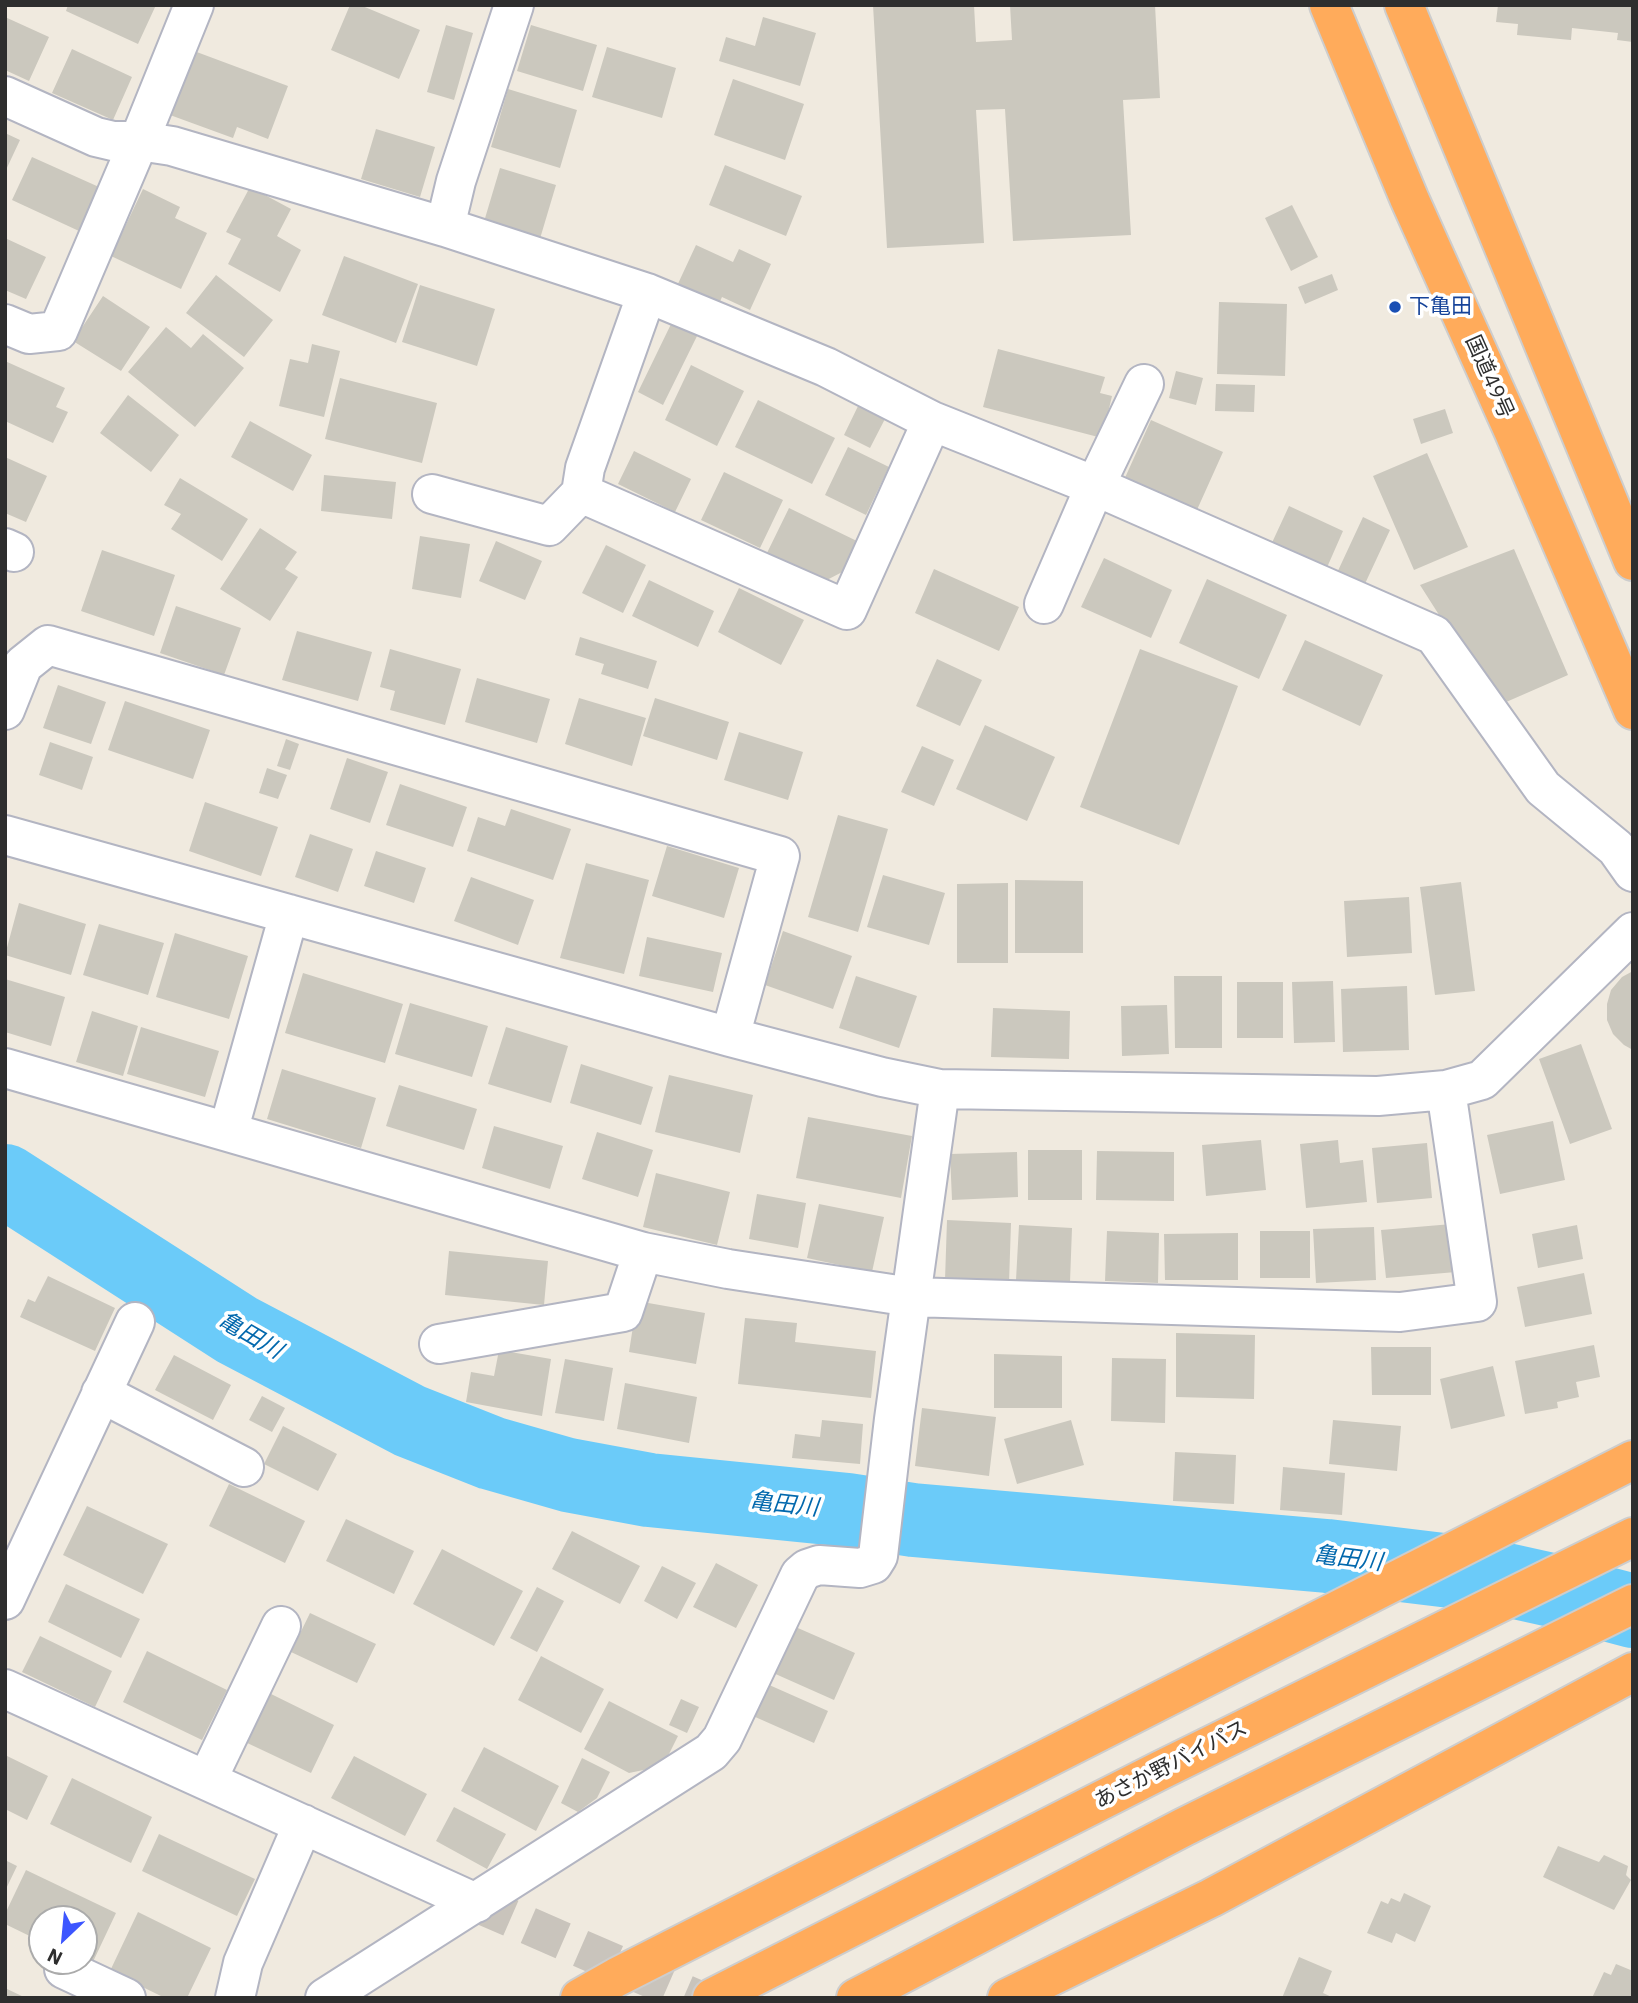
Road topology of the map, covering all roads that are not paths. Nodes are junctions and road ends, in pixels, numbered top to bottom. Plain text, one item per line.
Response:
1 (194, 5) edge
2 (514, 5) edge
3 (1329, 5) edge
4 (1404, 5) edge
5 (5, 96) edge
6 (139, 141) junction
7 (445, 227) junction
8 (648, 293) junction
9 (5, 324) edge
10 (1144, 384) dead end
11 (932, 421) junction
12 (1095, 486) junction
13 (581, 493) junction
14 (432, 494) dead end
15 (1633, 561) edge
16 (1044, 604) dead end
17 (5, 710) edge
18 (1633, 710) edge
19 (5, 835) edge
20 (1633, 872) edge
21 (289, 914) junction
22 (1633, 932) edge
23 (730, 1037) junction
24 (5, 1068) edge
25 (940, 1089) junction
26 (1446, 1090) junction
27 (228, 1132) junction
28 (643, 1252) junction
29 (911, 1297) junction
30 (135, 1322) dead end
31 (439, 1344) dead end
32 (101, 1393) junction
33 (1633, 1460) edge
34 (244, 1467) dead end
35 (1633, 1537) edge
36 (5, 1600) edge
37 (1633, 1604) edge
38 (281, 1626) dead end
39 (1633, 1672) edge
40 (5, 1689) edge
41 (207, 1780) junction
42 (303, 1824) junction
43 (476, 1903) junction
44 (77, 1975) edge
45 (126, 1998) edge
46 (234, 1998) edge
47 (325, 1998) edge
48 (580, 1998) edge
49 (712, 1998) edge
50 (856, 1998) edge
51 (1007, 1998) edge

1 - 6 street
2 - 7 street
3 - 18 highway, 国道49号
4 - 15 highway
5 - 6 street
6 - 7 street
6 - 9 street
7 - 8 street
8 - 11 street
8 - 13 street
10 - 12 street
11 - 12 street
11 - 13 street
12 - 16 street
12 - 20 street
13 - 14 street
17 - 23 street
19 - 21 street
21 - 23 street
21 - 27 street
22 - 26 street
23 - 25 street
24 - 27 street
25 - 26 street
25 - 29 street
26 - 29 street
27 - 28 street
28 - 29 street
28 - 31 street
29 - 43 street
30 - 32 street
32 - 34 street
32 - 36 street
33 - 48 highway
35 - 49 highway, あさか野バイパス
37 - 50 highway
38 - 41 street
39 - 51 highway
40 - 41 street
41 - 42 street
42 - 43 street
42 - 46 street
43 - 47 street
44 - 45 street

